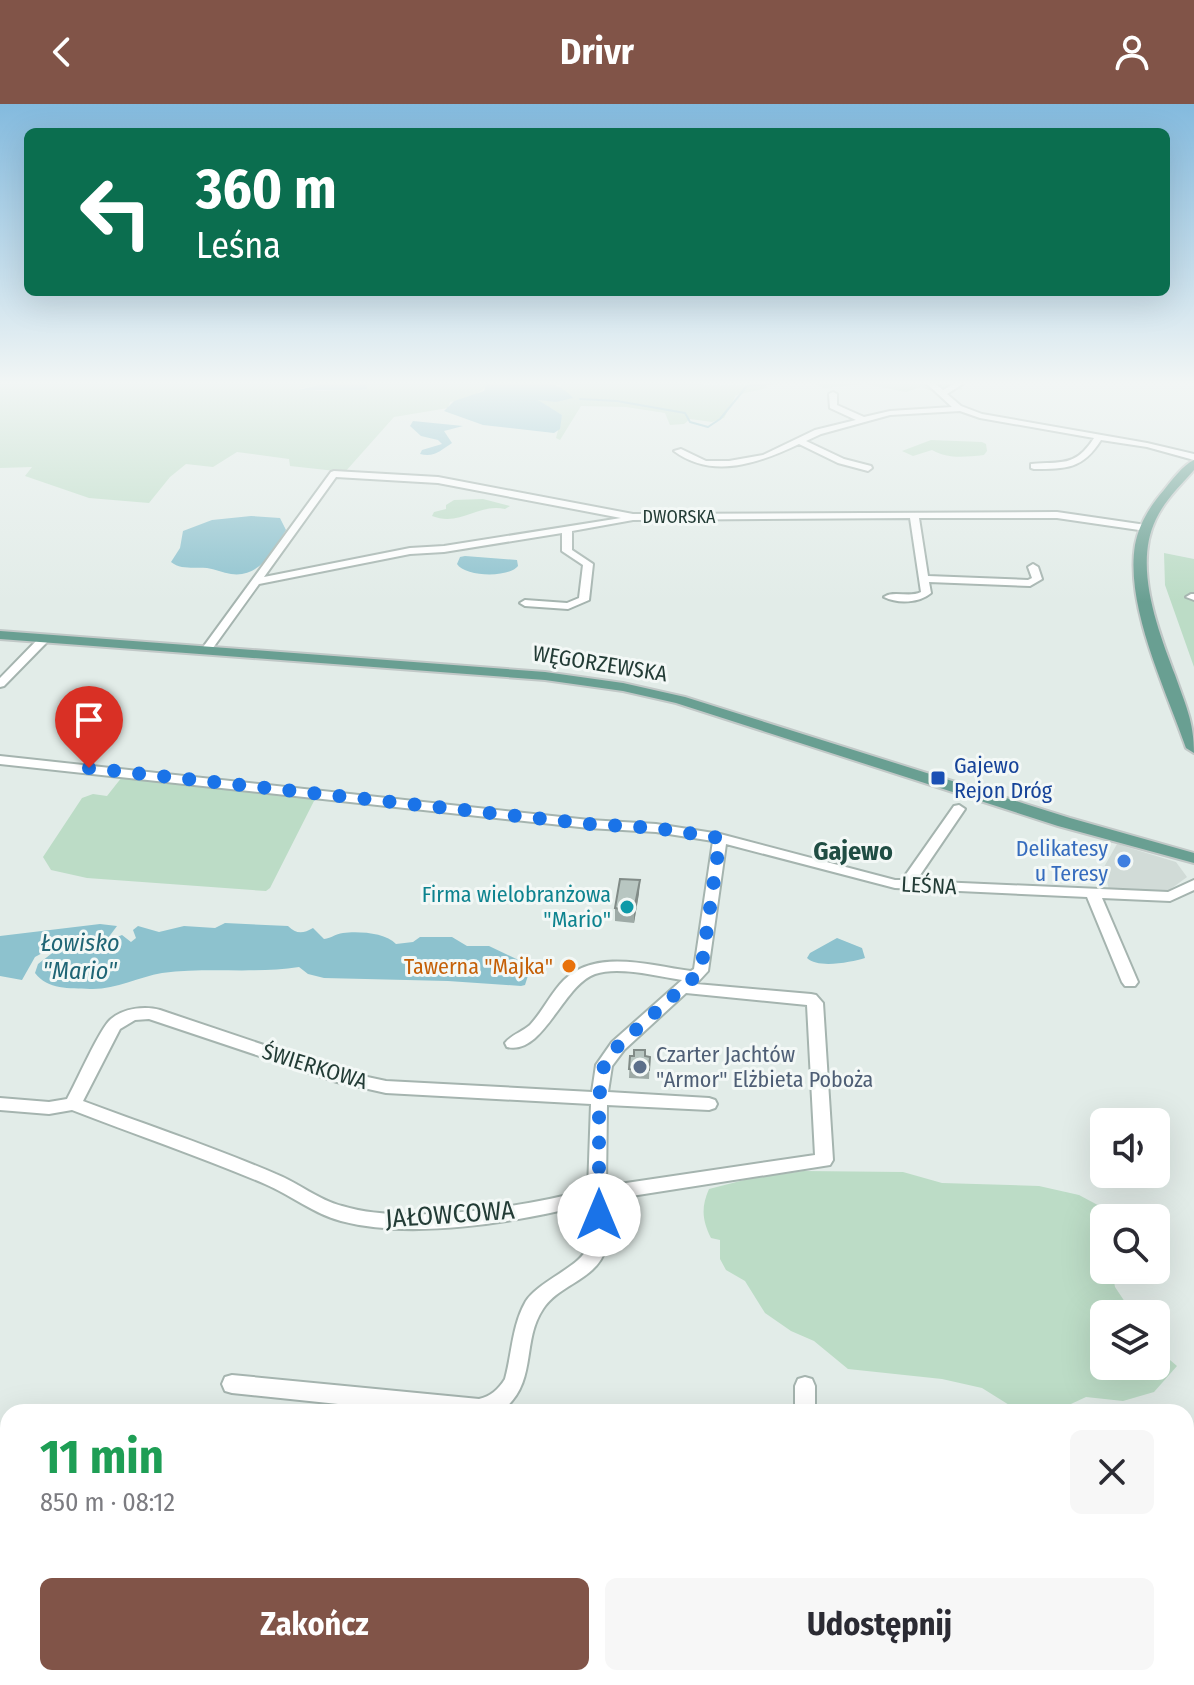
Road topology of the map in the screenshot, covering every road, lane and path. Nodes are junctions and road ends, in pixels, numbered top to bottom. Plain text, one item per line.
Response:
1 (686, 455) edge
2 (770, 455) edge
3 (828, 455) edge
4 (1089, 455) edge
5 (1172, 455) edge
6 (1194, 460) edge
7 (1034, 466) dead end
8 (868, 468) dead end
9 (914, 515) junction
10 (633, 517) junction
11 (1146, 528) junction
12 (567, 530) junction
13 (1033, 567) dead end
14 (923, 579) junction
15 (255, 582) junction
16 (889, 597) dead end
17 (525, 603) dead end
18 (0, 635) edge
19 (45, 638) junction
20 (206, 650) junction
21 (0, 684) edge
22 (1194, 748) edge
23 (0, 760) edge
24 (959, 809) dead end
25 (720, 838) junction
26 (1170, 853) junction
27 (1194, 858) edge
28 (1194, 864) edge
29 (1194, 884) edge
30 (906, 885) junction
31 (1093, 894) junction
32 (690, 982) junction
33 (1130, 982) dead end
34 (513, 1043) dead end
35 (599, 1098) junction
36 (0, 1104) edge
37 (73, 1104) junction
38 (709, 1104) dead end
39 (599, 1194) junction
40 (232, 1384) dead end
41 (805, 1386) dead end
42 (430, 1404) edge
43 (499, 1404) edge
44 (805, 1404) edge

1 - 2 street
3 - 8 street
4 - 7 street
5 - 6 street
6 - 11 main road
9 - 10 street, DWORSKA
9 - 11 street, DWORSKA
9 - 14 street
10 - 12 street, DWORSKA
10 - 15 street
11 - 22 main road
12 - 15 street, DWORSKA
12 - 17 street
13 - 14 street
14 - 16 street
15 - 20 street
18 - 19 main road, WĘGORZEWSKA
19 - 20 main road, WĘGORZEWSKA
19 - 21 street
20 - 26 main road, WĘGORZEWSKA
23 - 25 street, LEŚNA
24 - 30 street
25 - 30 street, LEŚNA
25 - 32 street
26 - 27 main road, WĘGORZEWSKA
26 - 28 main road, WĘGORZEWSKA
29 - 31 street, LEŚNA
30 - 31 street, LEŚNA
31 - 33 street
32 - 34 street
32 - 35 street
32 - 39 street, JAŁOWCOWA
35 - 37 street, ŚWIERKOWA
35 - 38 street, ŚWIERKOWA
35 - 39 street
36 - 37 street, JAŁOWCOWA
37 - 39 street, JAŁOWCOWA
39 - 43 street
40 - 42 street
41 - 44 street

